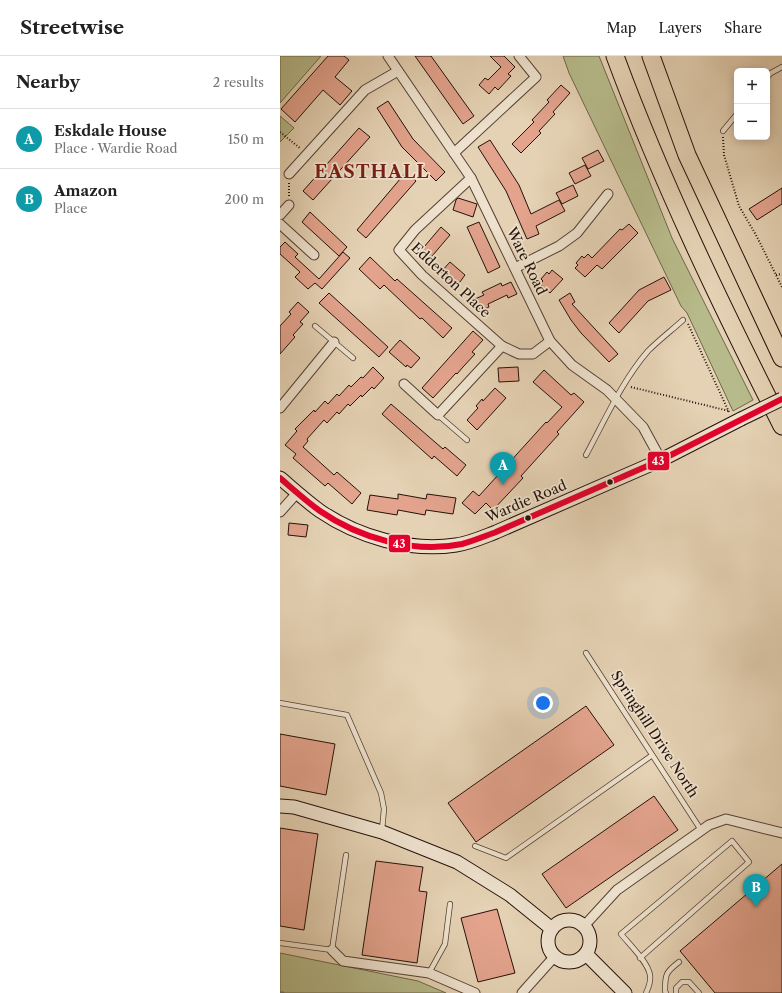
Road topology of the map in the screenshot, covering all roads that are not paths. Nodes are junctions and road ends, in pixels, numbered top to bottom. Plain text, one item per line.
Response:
1 (388, 56) edge
2 (519, 56) edge
3 (615, 56) edge
4 (651, 56) edge
5 (782, 66) edge
6 (398, 71) junction
7 (770, 73) edge
8 (734, 118) edge
9 (723, 132) road end
10 (454, 153) junction
11 (289, 174) road end
12 (471, 178) junction
13 (608, 194) dead end
14 (289, 205) road end
15 (280, 215) edge
16 (280, 224) edge
17 (314, 255) dead end
18 (515, 268) junction
19 (683, 320) road end
20 (315, 326) dead end
21 (550, 341) junction
22 (334, 342) junction
23 (502, 346) junction
24 (353, 358) dead end
25 (782, 358) edge
26 (404, 384) dead end
27 (782, 399) edge
28 (616, 400) junction
29 (280, 408) edge
30 (438, 415) junction
31 (782, 426) edge
32 (467, 440) dead end
33 (586, 455) dead end
34 (661, 460) junction
35 (280, 478) edge
36 (297, 493) junction
37 (280, 512) edge
38 (586, 653) dead end
39 (280, 703) edge
40 (652, 756) junction
41 (280, 806) edge
42 (701, 830) junction
43 (382, 832) junction
44 (782, 833) edge
45 (475, 846) dead end
46 (346, 855) dead end
47 (450, 904) dead end
48 (584, 926) junction
49 (552, 928) junction
50 (280, 943) edge
51 (332, 950) junction
52 (586, 954) junction
53 (555, 956) junction
54 (640, 958) junction
55 (679, 962) dead end
56 (429, 973) junction
57 (475, 993) edge
58 (522, 993) edge
59 (625, 993) edge
60 (646, 993) edge
61 (666, 993) edge
62 (676, 993) edge
63 (699, 993) edge

1 - 6 street, Ware Road
2 - 10 street
3 - 31 highway
4 - 25 highway
5 - 7 lane
6 - 10 street, Ware Road
6 - 11 street
8 - 9 lane
10 - 12 street, Ware Road
12 - 18 street, Ware Road
12 - 23 street, Edderton Place
13 - 18 street
14 - 15 street
16 - 17 street
18 - 21 street, Ware Road
19 - 28 lane
20 - 22 lane
21 - 23 street, Edderton Place
21 - 28 street, Ware Road
22 - 24 lane
22 - 29 street
23 - 30 street
26 - 30 street
27 - 34 street, Wardie Road, bridge
28 - 33 lane
28 - 34 street, Ware Road
30 - 32 lane
34 - 36 street, Wardie Road
35 - 36 street, Wardie Road
36 - 37 street
38 - 40 lane, Springhill Drive North
39 - 43 lane
40 - 42 lane, Springhill Drive North
40 - 45 lane
41 - 43 street
42 - 44 street
42 - 48 street
43 - 49 street
46 - 51 lane
47 - 56 lane
48 - 49 street
48 - 52 street
49 - 53 street
50 - 51 lane
51 - 56 street
52 - 53 street
52 - 59 street
53 - 58 street
54 - 54 lane
54 - 60 lane
55 - 61 lane
56 - 57 street
62 - 63 lane

